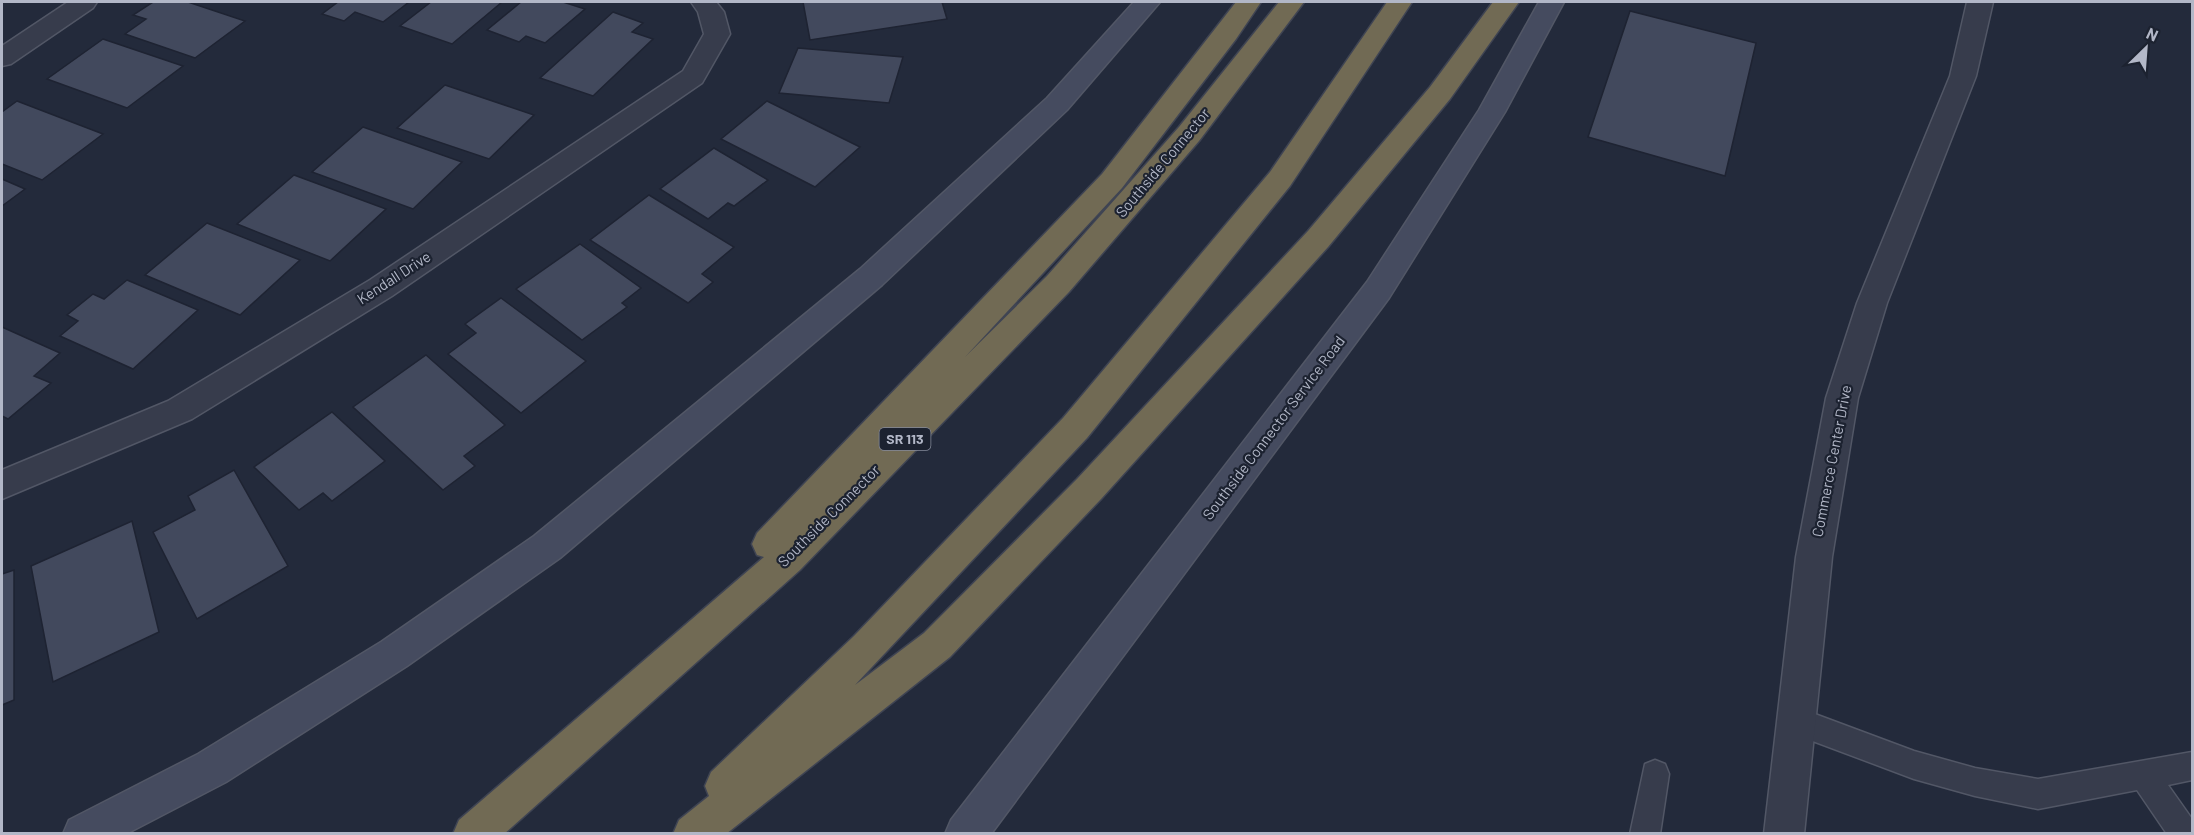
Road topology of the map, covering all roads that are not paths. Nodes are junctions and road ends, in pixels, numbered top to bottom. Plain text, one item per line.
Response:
1 (84, 2) edge
2 (704, 2) edge
3 (1147, 2) edge
4 (1248, 2) edge
5 (1292, 2) edge
6 (1399, 2) edge
7 (1506, 2) edge
8 (1551, 2) edge
9 (1980, 2) edge
10 (2, 58) edge
11 (2, 484) edge
12 (623, 703) junction
13 (1796, 722) junction
14 (2193, 766) edge
15 (1655, 774) dead end
16 (2144, 775) junction
17 (82, 834) edge
18 (473, 834) edge
19 (676, 834) edge
20 (693, 834) edge
21 (965, 834) edge
22 (1645, 834) edge
23 (1784, 834) edge
24 (2185, 834) edge

1 - 10 street
2 - 11 street, Kendall Drive
3 - 17 street
4 - 12 highway
5 - 12 highway, Southside Connector / SR 113
6 - 19 highway
7 - 20 highway
8 - 21 street, Southside Connector Service Road
9 - 13 street, Commerce Center Drive
12 - 18 highway, Southside Connector / SR 113
13 - 16 lane
13 - 23 street, Commerce Center Drive
14 - 16 lane
15 - 22 lane
16 - 24 lane

